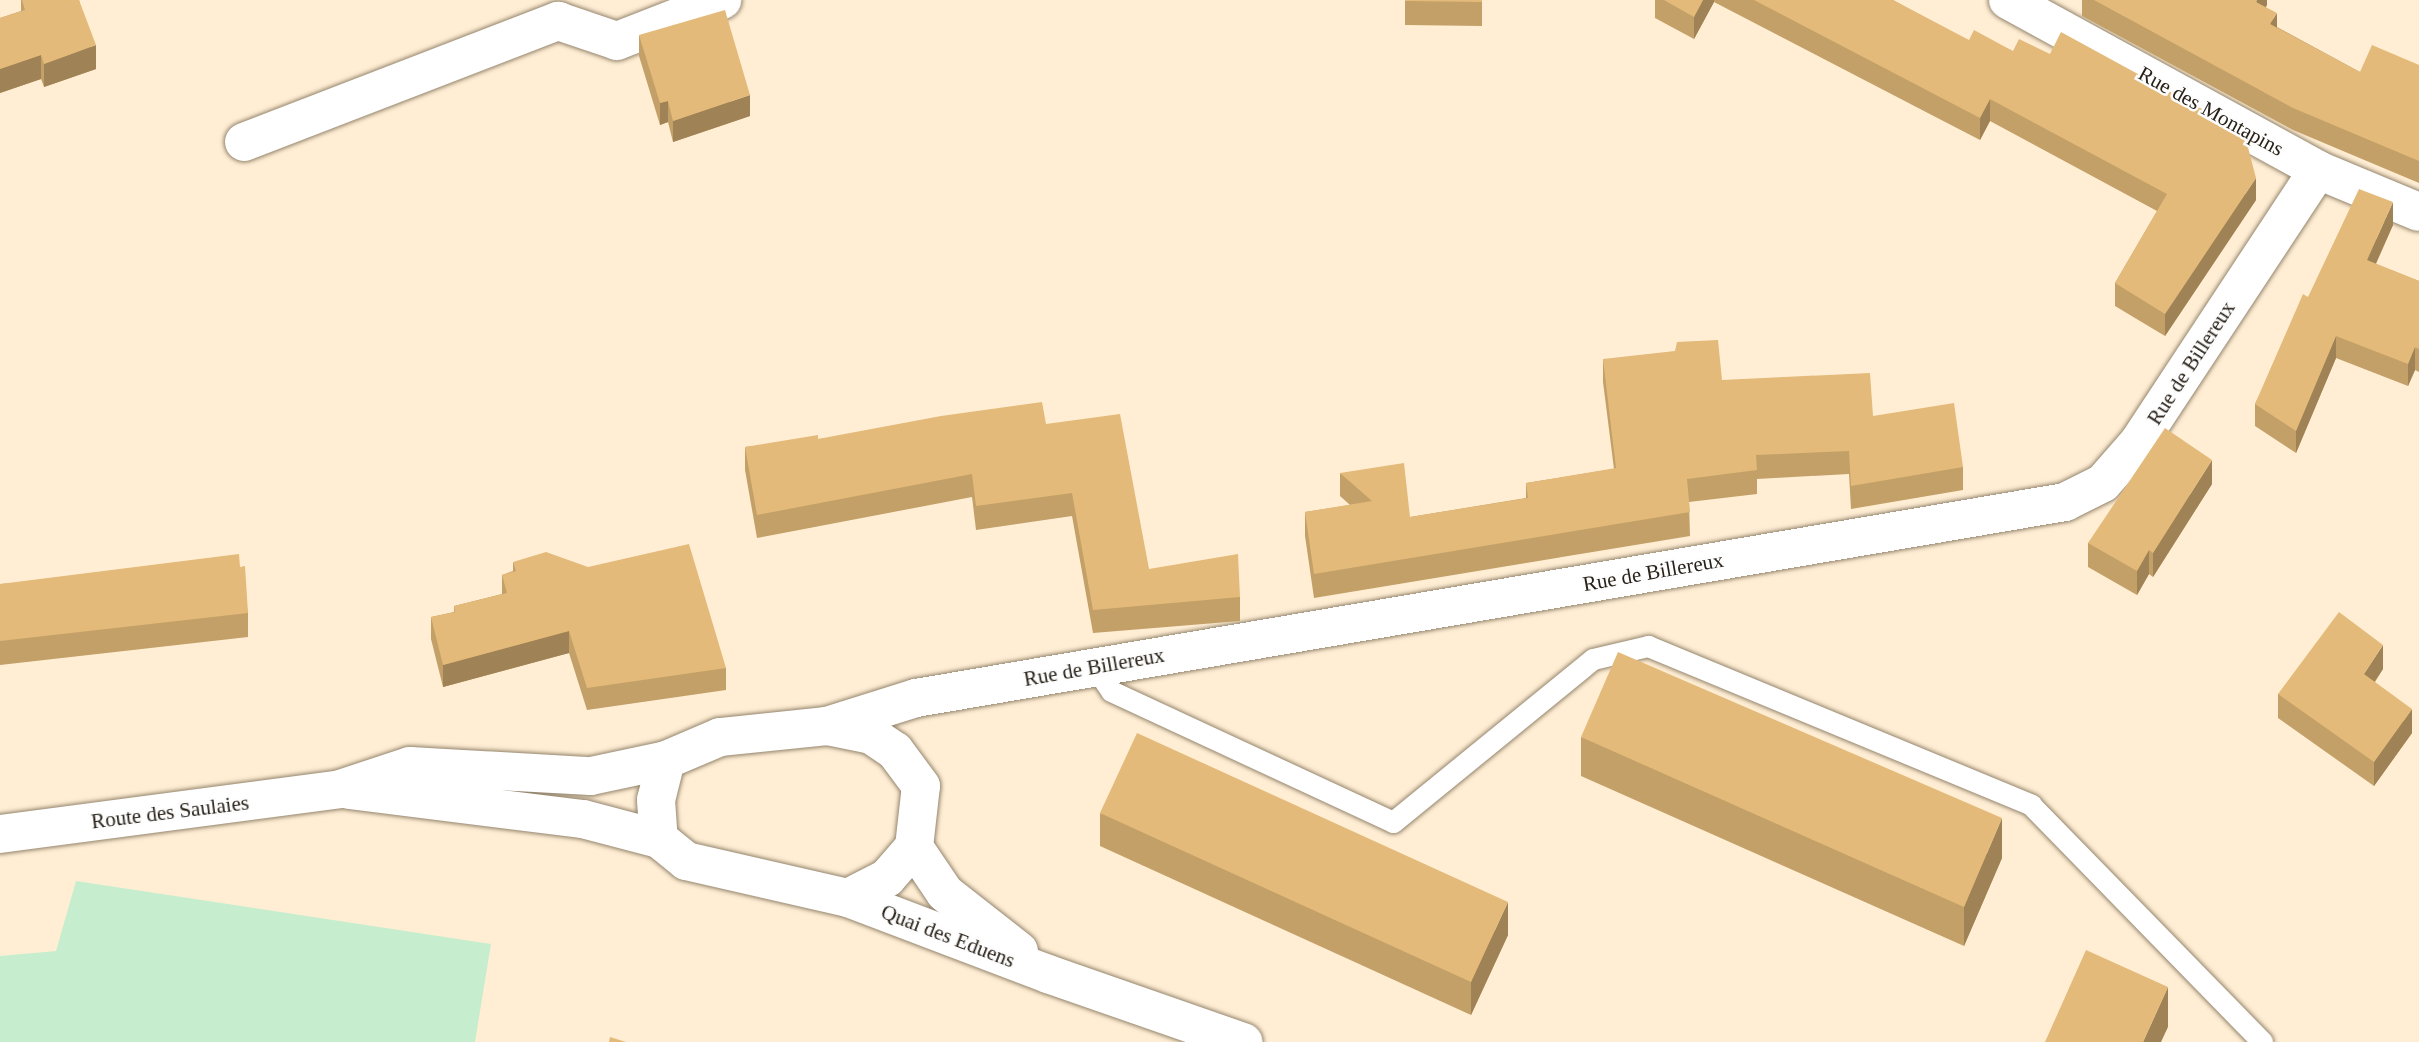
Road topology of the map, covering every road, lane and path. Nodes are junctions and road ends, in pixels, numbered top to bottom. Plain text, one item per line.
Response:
1 (722, 0) edge
2 (2008, 0) edge
3 (244, 142) dead end
4 (2318, 170) junction
5 (2419, 212) edge
6 (1095, 667) junction
7 (827, 726) junction
8 (666, 760) junction
9 (340, 789) junction
10 (0, 834) edge
11 (659, 839) junction
12 (914, 848) junction
13 (848, 898) junction
14 (1048, 974) junction
15 (1243, 1042) edge
16 (2262, 1042) edge

1 - 3 street
2 - 4 street, Rue des Montapins
4 - 5 street, Rue des Montapins
4 - 6 street, Rue de Billereux
6 - 7 street, Rue de Billereux
6 - 16 lane
7 - 8 street
7 - 12 street
8 - 9 street, Route des Saulaies
8 - 11 street
9 - 10 street, Route des Saulaies
9 - 11 street, Route des Saulaies
11 - 13 street
12 - 13 street
12 - 14 street, Quai des Eduens
13 - 14 street, Quai des Eduens
14 - 15 street, Quai des Eduens

